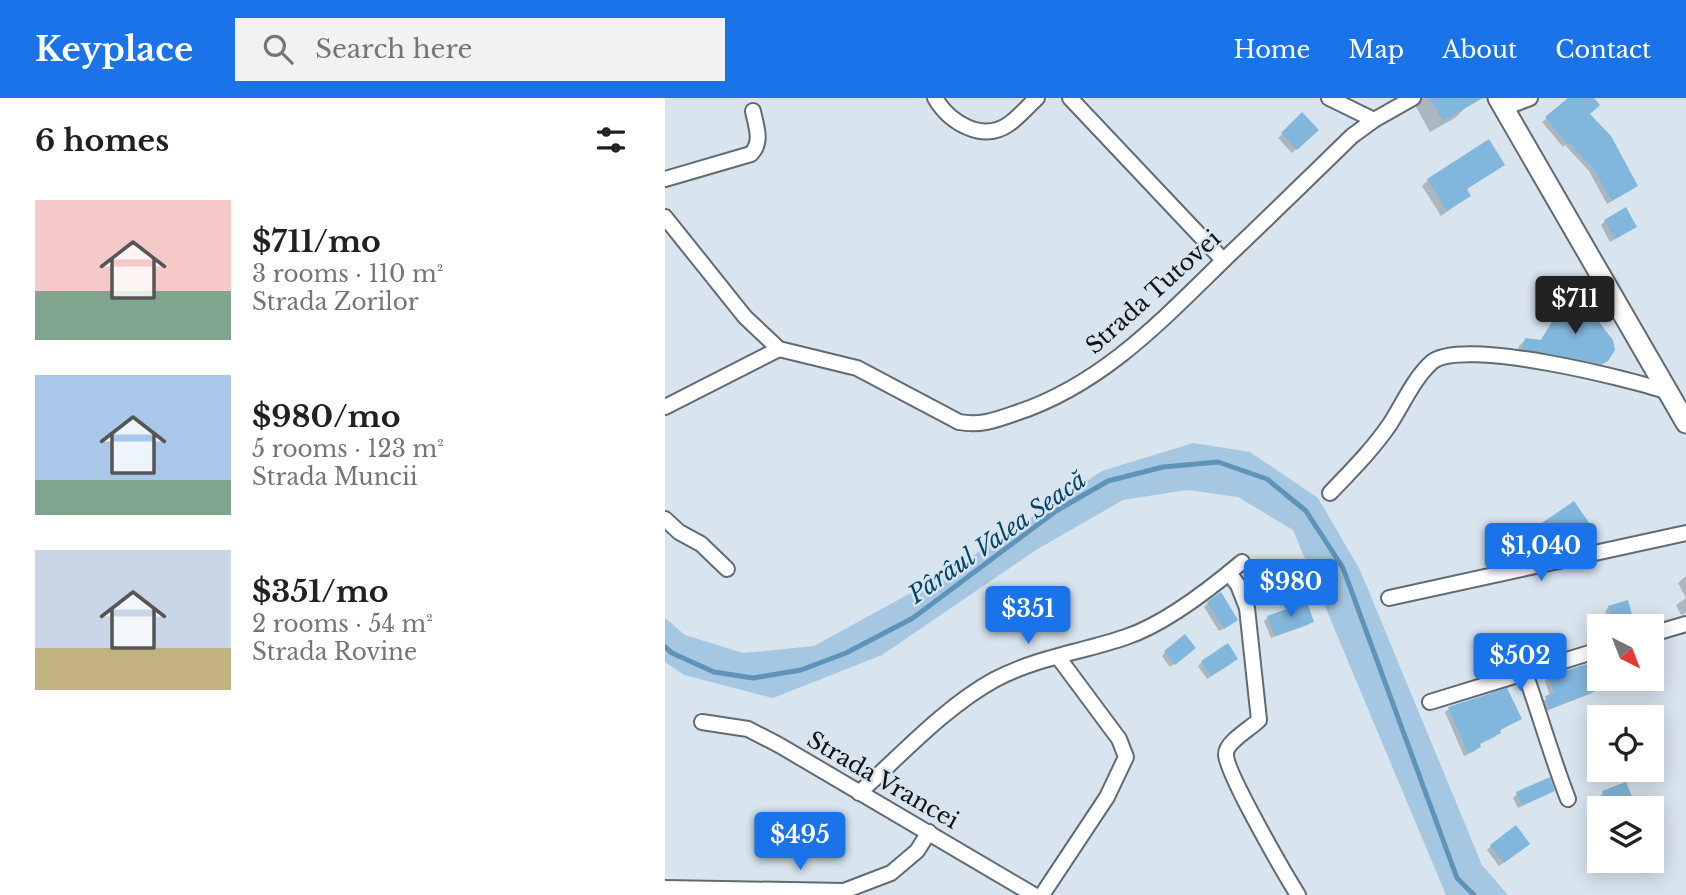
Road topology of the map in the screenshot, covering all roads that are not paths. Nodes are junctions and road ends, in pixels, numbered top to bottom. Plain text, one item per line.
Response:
1 (935, 98) edge
2 (1037, 98) edge
3 (1069, 98) edge
4 (1329, 98) edge
5 (1413, 98) edge
6 (1530, 98) edge
7 (1501, 103) edge
8 (753, 111) dead end
9 (1374, 120) junction
10 (665, 179) edge
11 (665, 217) edge
12 (1223, 260) junction
13 (779, 349) junction
14 (1668, 392) junction
15 (665, 407) edge
16 (1686, 423) edge
17 (1330, 493) dead end
18 (665, 519) edge
19 (1686, 533) edge
20 (1242, 562) dead end
21 (727, 569) dead end
22 (1229, 573) junction
23 (1389, 598) dead end
24 (1686, 624) edge
25 (1664, 630) edge
26 (1587, 654) edge
27 (1058, 657) junction
28 (1525, 673) junction
29 (1430, 702) dead end
30 (702, 722) dead end
31 (859, 793) junction
32 (1568, 799) dead end
33 (929, 832) junction
34 (665, 888) edge
35 (1034, 895) edge
36 (1042, 895) edge
37 (1298, 895) edge

1 - 2 street
3 - 12 street
4 - 9 street
5 - 9 street, Strada Tutovei
6 - 7 street
7 - 14 main road
8 - 10 street
9 - 12 street, Strada Tutovei
11 - 13 street, Strada Tutovei
12 - 13 street, Strada Tutovei
13 - 15 street
14 - 16 main road
14 - 17 street
18 - 21 street
19 - 23 street
20 - 22 street
22 - 27 street
22 - 37 street
24 - 25 street
26 - 28 street
27 - 31 street
27 - 36 street
28 - 29 street
28 - 32 street
30 - 31 street, Strada Vrancei
31 - 33 street, Strada Vrancei
33 - 34 street
33 - 35 street, Strada Vrancei

